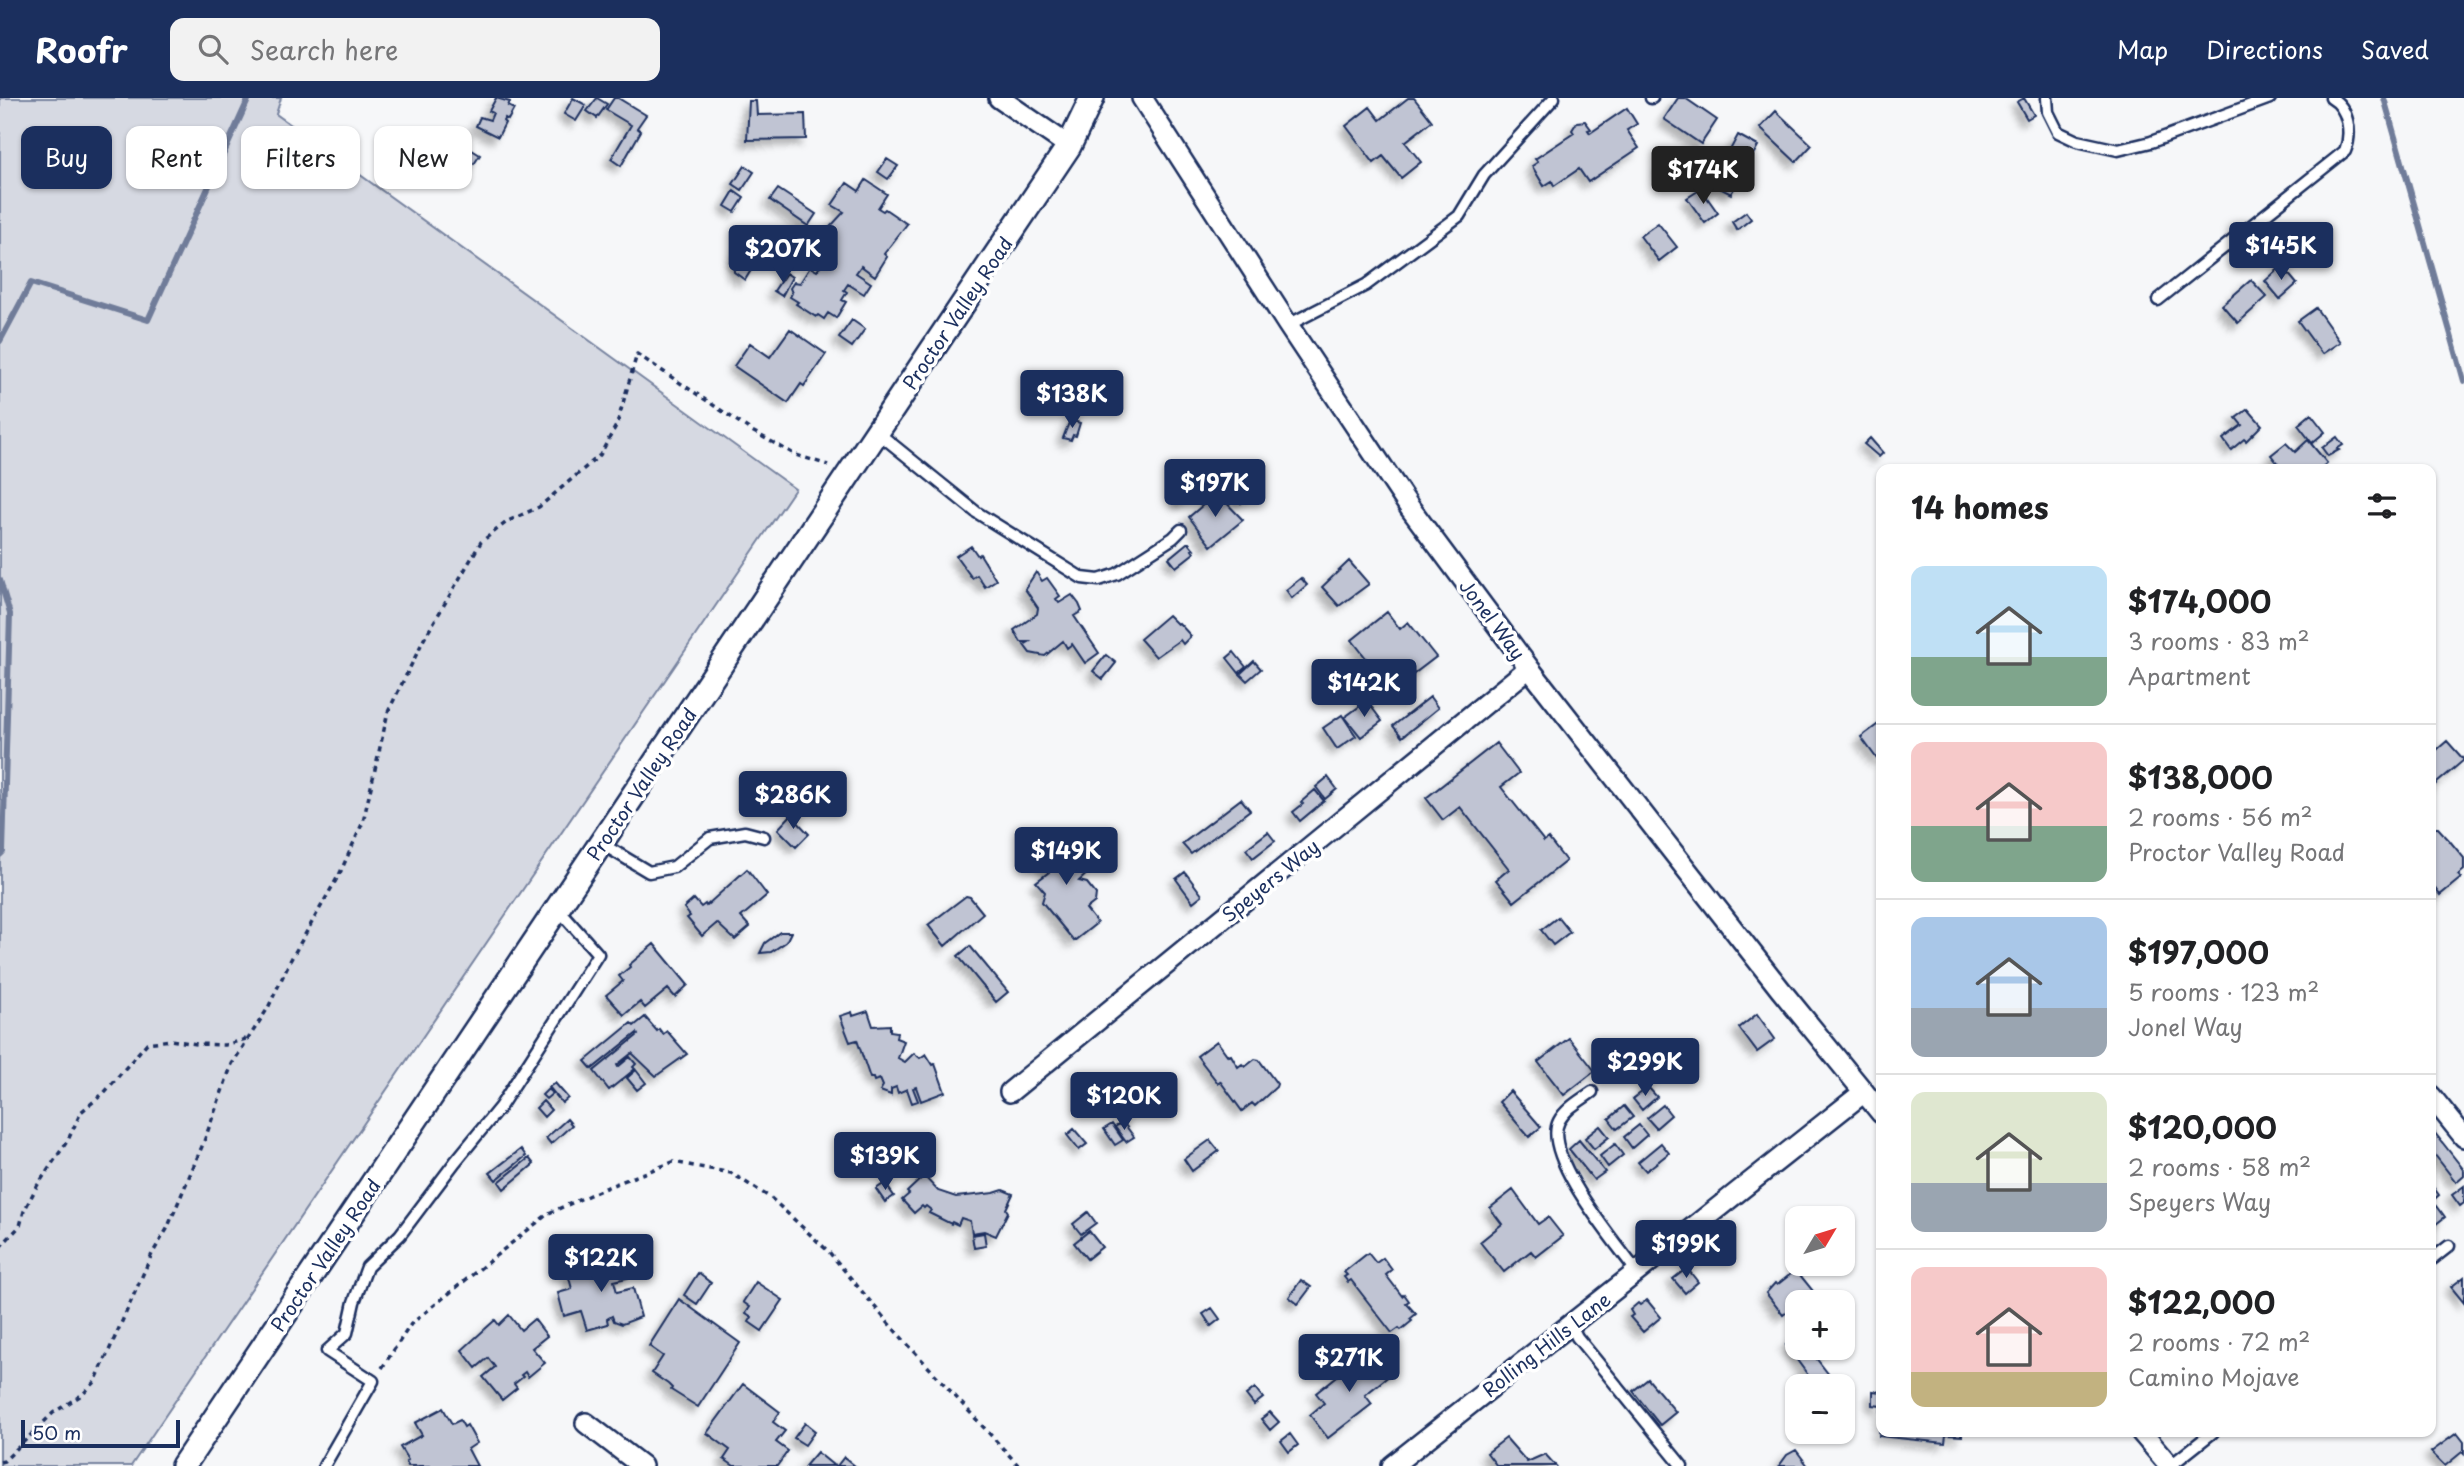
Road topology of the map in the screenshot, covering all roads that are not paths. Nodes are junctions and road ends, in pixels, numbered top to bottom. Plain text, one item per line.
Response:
1 (999, 98) edge
2 (1092, 98) edge
3 (1142, 98) edge
4 (1554, 98) edge
5 (2047, 98) edge
6 (2270, 98) edge
7 (2331, 98) edge
8 (1069, 146) junction
9 (2158, 300) dead end
10 (1288, 324) junction
11 (877, 432) junction
12 (1181, 530) dead end
13 (1529, 668) junction
14 (764, 837) dead end
15 (601, 844) junction
16 (557, 909) junction
17 (1010, 1092) dead end
18 (1592, 1092) dead end
19 (1875, 1100) edge
20 (2436, 1102) edge
21 (2464, 1137) edge
22 (2449, 1245) dead end
23 (2436, 1256) edge
24 (1637, 1272) junction
25 (1571, 1325) junction
26 (586, 1423) dead end
27 (2145, 1437) edge
28 (2207, 1437) edge
29 (183, 1466) edge
30 (324, 1466) edge
31 (642, 1466) edge
32 (1392, 1466) edge
33 (1682, 1466) edge
34 (2170, 1466) edge

1 - 8 street
2 - 8 street, Proctor Valley Road
3 - 10 street, Jonel Way
4 - 10 lane
5 - 6 lane
7 - 9 lane
8 - 11 street, Proctor Valley Road
10 - 13 street, Jonel Way
11 - 12 lane
11 - 15 street, Proctor Valley Road
13 - 17 street, Speyers Way
13 - 19 street, Jonel Way
14 - 15 lane
15 - 16 street, Proctor Valley Road
16 - 29 street, Proctor Valley Road
16 - 30 lane
18 - 24 lane
19 - 24 street, Rolling Hills Lane
20 - 21 street
22 - 23 lane
24 - 25 street, Rolling Hills Lane
25 - 32 street, Rolling Hills Lane
25 - 33 lane
26 - 31 street
27 - 34 street
28 - 34 lane

